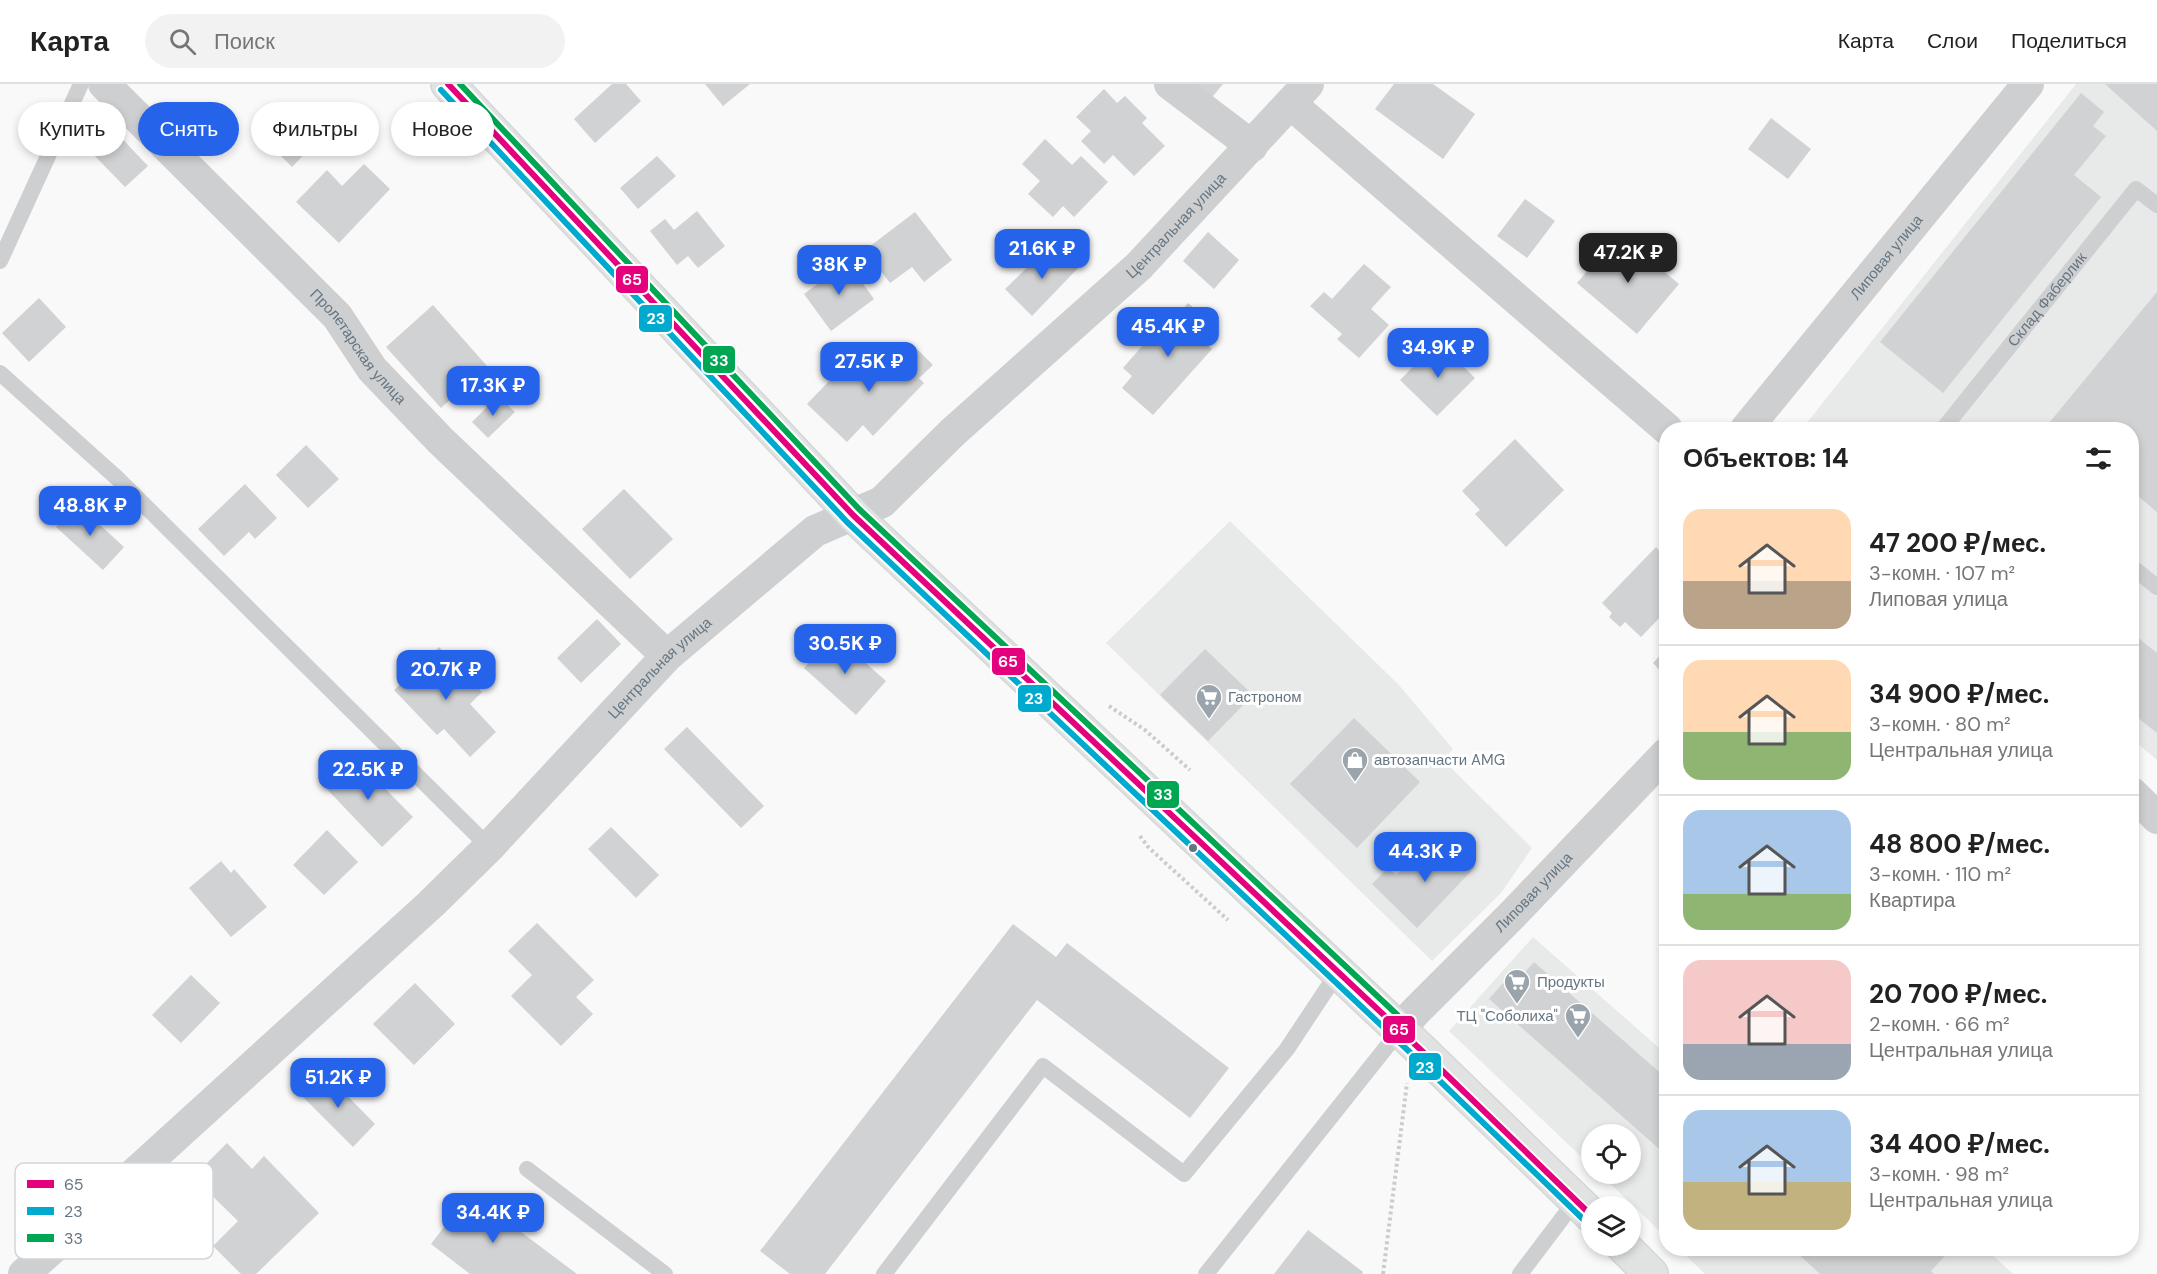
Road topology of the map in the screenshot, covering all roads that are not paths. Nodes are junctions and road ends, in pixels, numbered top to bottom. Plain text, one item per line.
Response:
1 (81, 84) edge
2 (104, 84) edge
3 (448, 84) edge
4 (1170, 84) edge
5 (2028, 84) edge
6 (1299, 94) edge
7 (1252, 146) junction
8 (2157, 205) edge
9 (0, 261) edge
10 (0, 373) edge
11 (1659, 422) edge
12 (1752, 422) edge
13 (1952, 422) edge
14 (853, 515) junction
15 (2139, 572) edge
16 (2157, 586) edge
17 (668, 656) junction
18 (1659, 761) edge
19 (2139, 800) edge
20 (2157, 818) edge
21 (489, 847) junction
22 (1338, 972) junction
23 (1411, 1040) junction
24 (146, 1163) edge
25 (527, 1169) dead end
26 (1581, 1205) edge
27 (1581, 1211) edge
28 (1633, 1256) edge
29 (40, 1259) edge
30 (24, 1274) edge
31 (665, 1274) edge
32 (884, 1274) edge
33 (1206, 1274) edge
34 (1520, 1274) edge
35 (1652, 1274) edge

1 - 9 lane
2 - 17 street, Пролетарская улица
3 - 14 main road
4 - 7 street
5 - 12 street, Липовая улица
6 - 7 street, Центральная улица
6 - 11 street
7 - 14 street, Центральная улица
8 - 13 lane, Склад Фаберлик
10 - 21 lane
14 - 17 street, Центральная улица
14 - 22 main road
15 - 16 lane
17 - 21 street, Центральная улица
18 - 23 street, Липовая улица
19 - 20 street
21 - 24 street, Центральная улица
22 - 23 main road
22 - 32 lane
23 - 26 main road
23 - 33 lane
25 - 31 lane
27 - 34 lane
28 - 35 main road
29 - 30 street, Центральная улица

